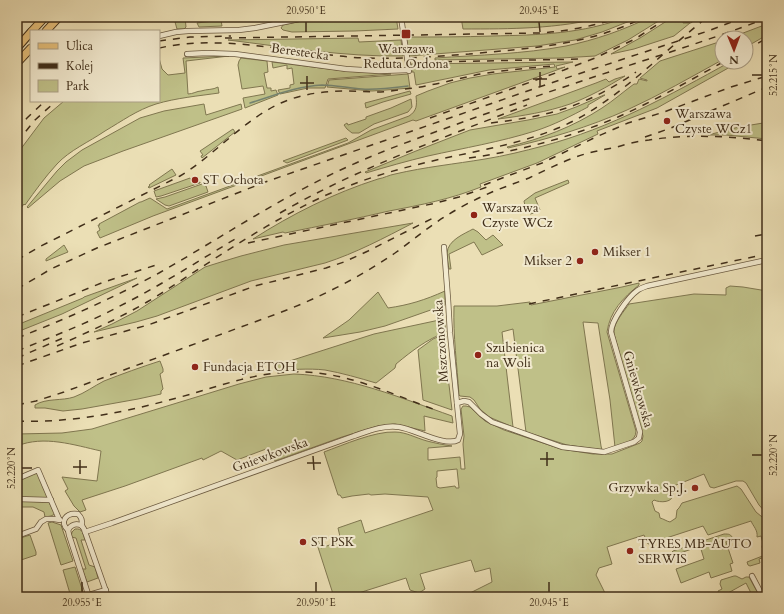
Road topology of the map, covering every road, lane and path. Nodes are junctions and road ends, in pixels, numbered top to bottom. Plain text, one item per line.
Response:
1 (45, 17) edge
2 (59, 17) edge
3 (309, 17) edge
4 (401, 17) edge
5 (34, 30) edge
6 (47, 30) edge
7 (30, 34) edge
8 (160, 36) edge
9 (18, 46) edge
10 (30, 49) edge
11 (187, 54) dead end
12 (17, 63) edge
13 (444, 247) dead end
14 (767, 260) edge
15 (457, 403) junction
16 (460, 434) joint
17 (17, 479) edge
18 (17, 499) edge
19 (51, 500) junction
20 (62, 520) junction
21 (82, 526) junction
22 (68, 530) junction
23 (85, 532) junction
24 (17, 536) edge
25 (752, 576) dead end
26 (106, 590) junction
27 (89, 596) edge
28 (82, 597) edge
29 (108, 597) edge
30 (763, 597) edge

1 - 5 main road
2 - 6 main road
3 - 8 street
4 - 11 street, Berestecka
7 - 9 main road
10 - 12 main road
13 - 15 street, Mszczonowska
14 - 15 street, Gniewkowska
15 - 16 street, Mszczonowska
16 - 23 street, Gniewkowska
17 - 19 street
18 - 19 street
19 - 20 street
20 - 21 street
20 - 22 street
20 - 24 street
21 - 22 street
21 - 23 street
22 - 27 street
23 - 26 street
25 - 30 street
26 - 27 street
26 - 29 street
27 - 28 street

